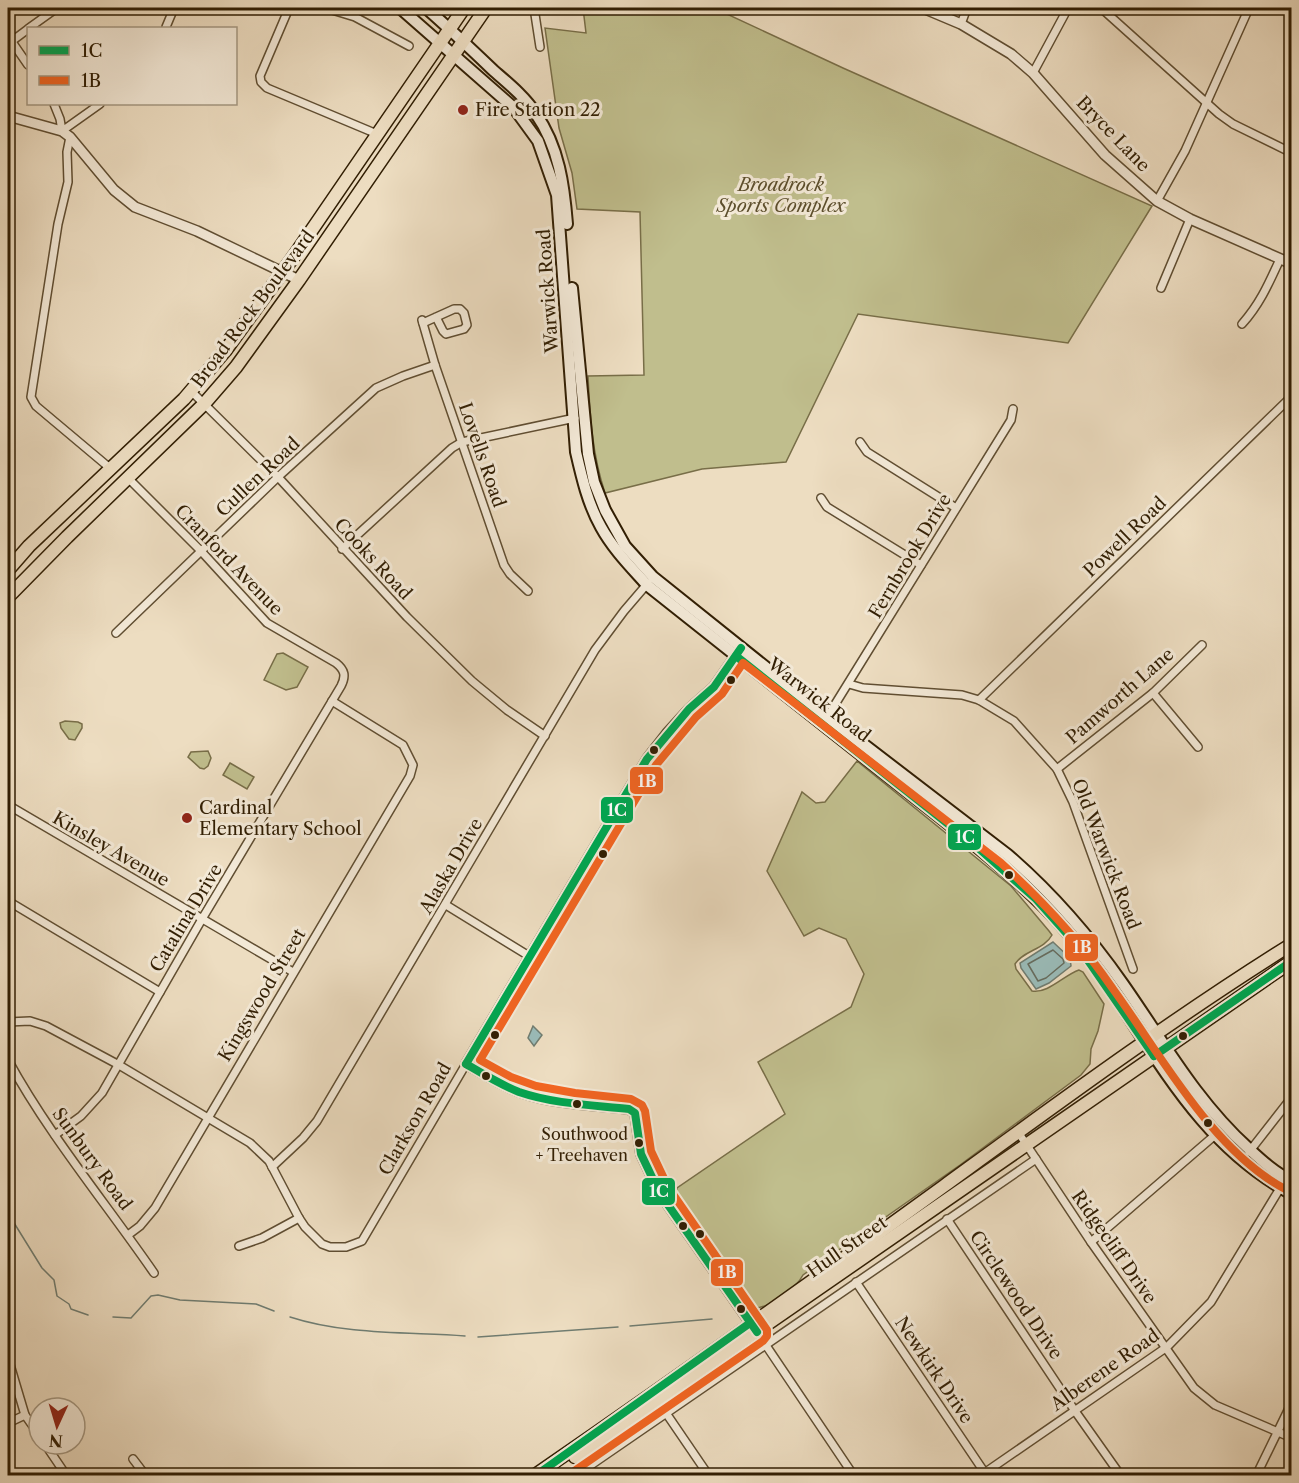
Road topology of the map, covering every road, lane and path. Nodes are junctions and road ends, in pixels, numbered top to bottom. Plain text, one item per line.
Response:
1 (57, 8) edge
2 (174, 8) edge
3 (289, 8) edge
4 (311, 8) edge
5 (400, 8) edge
6 (426, 8) edge
7 (464, 8) edge
8 (486, 8) edge
9 (534, 8) edge
10 (923, 8) edge
11 (967, 8) edge
12 (1068, 8) edge
13 (1101, 8) edge
14 (1248, 8) edge
15 (961, 24) junction
16 (32, 27) edge
17 (166, 27) dead end
18 (450, 29) junction
19 (27, 30) edge
20 (10, 38) edge
21 (463, 41) junction
22 (440, 43) junction
23 (410, 46) dead end
24 (540, 47) dead end
25 (454, 54) junction
26 (27, 64) edge
27 (1033, 73) junction
28 (1207, 101) junction
29 (54, 105) edge
30 (99, 105) edge
31 (8, 116) edge
32 (62, 131) junction
33 (377, 134) junction
34 (70, 137) junction
35 (1292, 153) edge
36 (1157, 201) junction
37 (1190, 219) junction
38 (1280, 259) junction
39 (1292, 264) edge
40 (282, 272) junction
41 (299, 280) junction
42 (1161, 288) dead end
43 (436, 317) junction
44 (1242, 324) dead end
45 (435, 365) junction
46 (191, 390) junction
47 (1292, 396) edge
48 (204, 404) junction
49 (1013, 409) dead end
50 (579, 418) junction
51 (462, 442) junction
52 (860, 442) dead end
53 (111, 469) junction
54 (278, 477) junction
55 (128, 478) junction
56 (821, 498) dead end
57 (956, 508) junction
58 (342, 549) junction
59 (201, 551) junction
60 (921, 565) junction
61 (8, 570) edge
62 (650, 581) junction
63 (528, 591) dead end
64 (8, 597) edge
65 (116, 633) dead end
66 (1202, 645) dead end
67 (738, 652) junction
68 (345, 674) joint
69 (849, 684) junction
70 (1153, 693) junction
71 (979, 700) junction
72 (332, 701) junction
73 (825, 720) junction
74 (545, 735) junction
75 (1198, 747) dead end
76 (1057, 769) junction
77 (8, 805) edge
78 (8, 901) edge
79 (446, 905) junction
80 (202, 920) junction
81 (1292, 944) edge
82 (529, 956) junction
83 (1292, 961) edge
84 (1133, 969) dead end
85 (293, 972) junction
86 (160, 993) junction
87 (8, 1022) edge
88 (1157, 1034) junction
89 (1145, 1043) junction
90 (1166, 1048) junction
91 (1154, 1056) junction
92 (8, 1060) edge
93 (466, 1064) junction
94 (119, 1065) junction
95 (1292, 1097) edge
96 (207, 1117) junction
97 (1018, 1132) junction
98 (55, 1135) junction
99 (1214, 1136) junction
100 (1027, 1144) junction
101 (1250, 1150) junction
102 (1036, 1159) junction
103 (1242, 1161) junction
104 (272, 1167) junction
105 (1286, 1182) edge
106 (1292, 1194) edge
107 (299, 1218) junction
108 (947, 1219) junction
109 (128, 1235) junction
110 (1091, 1242) junction
111 (239, 1246) dead end
112 (154, 1273) dead end
113 (856, 1282) junction
114 (753, 1328) junction
115 (765, 1344) junction
116 (1167, 1347) junction
117 (8, 1358) edge
118 (1292, 1402) edge
119 (1075, 1411) junction
120 (666, 1413) junction
121 (25, 1415) junction
122 (27, 1418) edge
123 (8, 1423) edge
124 (1278, 1432) junction
125 (1292, 1438) edge
126 (53, 1456) edge
127 (133, 1459) dead end
128 (984, 1474) edge
129 (66, 1475) edge
130 (146, 1476) edge
131 (534, 1476) edge
132 (548, 1476) edge
133 (575, 1476) edge
134 (709, 1476) edge
135 (854, 1476) edge
136 (1120, 1476) edge
137 (1256, 1476) edge

1 - 16 street
2 - 17 street
3 - 33 street
4 - 23 street
5 - 22 main road, Warwick Road
6 - 18 main road, Warwick Road
7 - 18 main road, Broad Rock Boulevard
8 - 21 main road, Broad Rock Boulevard
9 - 24 street
10 - 15 street, Bryce Lane
11 - 15 street
12 - 27 street
13 - 28 street
14 - 28 street
15 - 27 street, Bryce Lane
18 - 21 main road, Warwick Road
18 - 22 main road, Broad Rock Boulevard
19 - 20 street
20 - 26 street
21 - 25 main road, Broad Rock Boulevard
21 - 50 main road, Warwick Road
22 - 25 main road, Warwick Road
22 - 33 main road, Broad Rock Boulevard
25 - 41 main road, Broad Rock Boulevard
25 - 50 main road, Warwick Road
27 - 36 street, Bryce Lane
28 - 35 street
28 - 36 street
29 - 32 street
30 - 32 street
31 - 32 street
32 - 34 street
33 - 40 main road, Broad Rock Boulevard
34 - 40 street
34 - 53 street
36 - 37 street, Bryce Lane
37 - 38 street, Bryce Lane
37 - 42 street
38 - 39 street, Bryce Lane
38 - 44 street
40 - 41 street
40 - 46 main road, Broad Rock Boulevard
41 - 48 main road, Broad Rock Boulevard
43 - 43 street
43 - 45 street, Lovells Road
45 - 51 street, Lovells Road
45 - 54 street, Cullen Road
46 - 48 street, Cooks Road
46 - 53 main road, Broad Rock Boulevard
47 - 71 street, Powell Road
48 - 54 street, Cooks Road
48 - 55 main road, Broad Rock Boulevard
49 - 57 street, Fernbrook Drive
50 - 51 street
50 - 62 main road, Warwick Road
51 - 58 street
51 - 63 street, Lovells Road
52 - 57 street
53 - 61 main road, Broad Rock Boulevard
54 - 58 street, Cooks Road
54 - 59 street, Cullen Road
55 - 59 street, Cranford Avenue
55 - 64 main road, Broad Rock Boulevard
56 - 60 street
57 - 60 street, Fernbrook Drive
58 - 74 street, Cooks Road
59 - 65 street, Cullen Road
59 - 68 street, Cranford Avenue
60 - 69 street, Fernbrook Drive
62 - 67 main road, Warwick Road
62 - 74 street, Alaska Drive
66 - 70 street, Pamworth Lane
67 - 73 main road, Warwick Road
67 - 82 street, Clarkson Road
68 - 72 street, Catalina Drive
69 - 71 street, Old Warwick Road
69 - 73 street, Fernbrook Drive
70 - 75 street
70 - 76 street, Pamworth Lane
71 - 76 street, Old Warwick Road
72 - 80 street, Catalina Drive
72 - 85 street, Kingswood Street
73 - 88 main road, Warwick Road
73 - 89 main road, Warwick Road
74 - 79 street, Alaska Drive
76 - 84 street, Old Warwick Road
77 - 80 street, Kinsley Avenue
78 - 86 street
79 - 82 street
79 - 104 street, Alaska Drive
80 - 85 street, Kinsley Avenue
80 - 86 street, Catalina Drive
81 - 88 main road, Hull Street
82 - 93 street, Clarkson Road
83 - 90 main road, Hull Street
85 - 96 street, Kingswood Street
86 - 94 street, Catalina Drive
87 - 94 street, Clarkson Road
88 - 89 main road, Hull Street
88 - 90 main road, Warwick Road
89 - 91 main road, Warwick Road
89 - 97 main road, Hull Street
90 - 91 main road, Hull Street
90 - 101 main road, Warwick Road
91 - 99 main road, Warwick Road
91 - 100 main road, Hull Street
92 - 98 street, Sunbury Road
93 - 107 street, Clarkson Road
93 - 114 street
94 - 96 street, Clarkson Road
94 - 98 street, Catalina Drive
95 - 101 street
96 - 104 street, Clarkson Road
96 - 109 street, Kingswood Street
97 - 100 street, Ridgecliff Drive
97 - 114 main road, Hull Street
98 - 109 street, Sunbury Road
99 - 103 main road, Warwick Road
99 - 110 street
100 - 102 street, Ridgecliff Drive
100 - 114 main road, Hull Street
101 - 103 street
101 - 105 main road, Warwick Road
102 - 108 street
102 - 110 street, Ridgecliff Drive
103 - 105 main road, Warwick Road
104 - 107 street, Clarkson Road
105 - 106 main road, Warwick Road
105 - 116 street, Alberene Road
107 - 111 street
108 - 113 street
108 - 119 street, Circlewood Drive
109 - 112 street, Sunbury Road
110 - 116 street, Ridgecliff Drive
113 - 115 street
113 - 128 street, Newkirk Drive
114 - 115 street
114 - 131 main road, Hull Street
114 - 132 main road, Hull Street
115 - 120 street
115 - 135 street
116 - 119 street, Alberene Road
116 - 124 street, Ridgecliff Drive
117 - 121 street
118 - 124 street
119 - 128 street, Alberene Road
119 - 136 street, Circlewood Drive
120 - 133 street
120 - 134 street
121 - 122 street
121 - 123 street
124 - 125 street, Ridgecliff Drive
124 - 137 street
126 - 129 street
127 - 130 street

